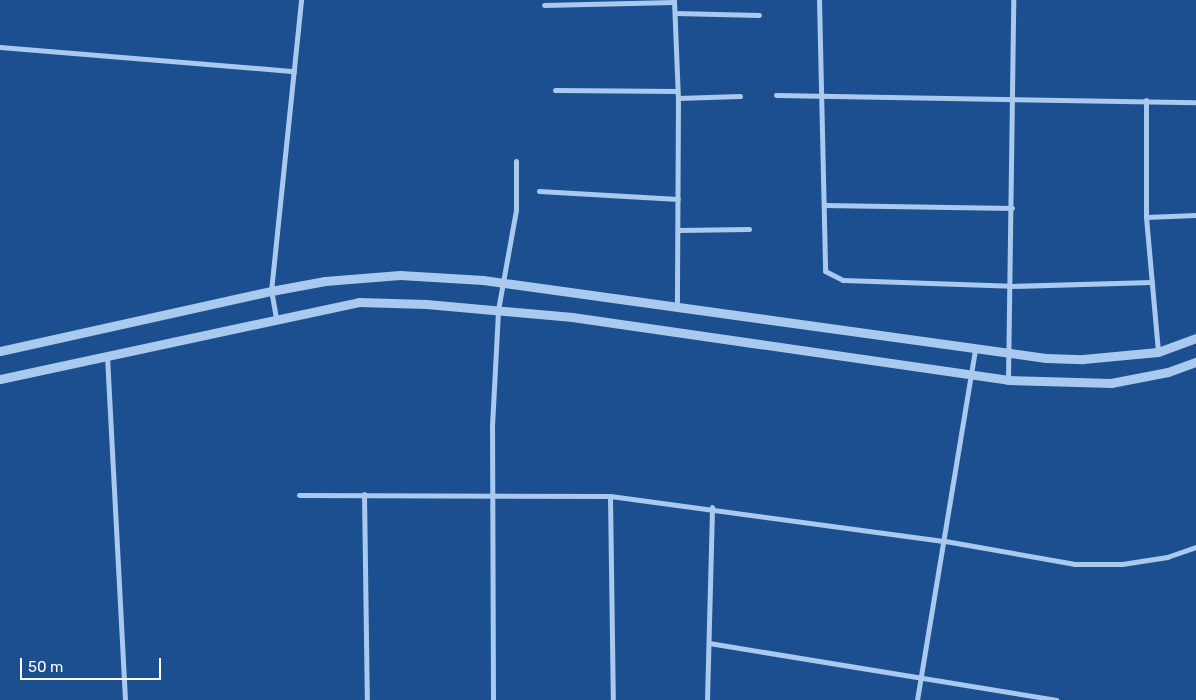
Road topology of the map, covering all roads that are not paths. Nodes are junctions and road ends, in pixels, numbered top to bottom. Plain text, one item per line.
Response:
1 (301, 0) edge
2 (819, 0) edge
3 (1014, 0) edge
4 (674, 1) edge
5 (544, 5) dead end
6 (675, 13) junction
7 (759, 15) dead end
8 (0, 47) edge
9 (294, 71) junction
10 (555, 90) dead end
11 (677, 90) junction
12 (822, 94) junction
13 (776, 95) dead end
14 (740, 96) dead end
15 (1013, 97) junction
16 (678, 98) junction
17 (1146, 100) junction
18 (1196, 102) edge
19 (516, 161) dead end
20 (538, 191) dead end
21 (678, 199) junction
22 (824, 205) junction
23 (1012, 208) junction
24 (1196, 215) edge
25 (1146, 217) junction
26 (749, 229) dead end
27 (678, 230) junction
28 (1152, 282) junction
29 (502, 283) junction
30 (1011, 286) junction
31 (271, 291) junction
32 (677, 307) junction
33 (498, 310) junction
34 (276, 318) junction
35 (1196, 338) edge
36 (975, 347) junction
37 (0, 351) edge
38 (1011, 352) junction
39 (1158, 352) junction
40 (107, 356) junction
41 (1196, 362) edge
42 (971, 375) junction
43 (0, 379) edge
44 (1008, 380) junction
45 (364, 494) junction
46 (491, 494) junction
47 (299, 495) dead end
48 (610, 496) junction
49 (712, 507) junction
50 (945, 541) junction
51 (1196, 547) edge
52 (709, 643) junction
53 (921, 678) junction
54 (124, 700) edge
55 (366, 700) edge
56 (492, 700) edge
57 (613, 700) edge
58 (707, 700) edge
59 (917, 700) edge
60 (1056, 700) edge

1 - 9 street
2 - 12 street
3 - 15 street
4 - 5 street
4 - 6 street
6 - 7 street
6 - 11 street
8 - 9 street
9 - 31 street
10 - 11 street
11 - 16 street
12 - 13 street
12 - 15 street
12 - 22 street
14 - 16 street
15 - 17 street
15 - 23 street
16 - 21 street
17 - 18 street
17 - 25 street
19 - 29 street
20 - 21 street
21 - 27 street
22 - 23 street
22 - 30 street
23 - 30 street
24 - 25 street
25 - 28 street
26 - 27 street
27 - 32 street
28 - 30 street
28 - 39 street
29 - 31 street
29 - 32 street
29 - 33 street
30 - 38 street
31 - 34 street
31 - 37 street
32 - 36 street
33 - 34 street
33 - 42 street
33 - 46 street
34 - 40 street
35 - 39 street
36 - 38 street
36 - 42 street
38 - 39 street
38 - 44 street
40 - 43 street
40 - 54 street
41 - 44 street
42 - 44 street
42 - 50 street
45 - 46 street
45 - 47 street
45 - 55 street
46 - 48 street
46 - 56 street
48 - 49 street
48 - 57 street
49 - 50 street
49 - 52 street
50 - 51 street
50 - 53 street
52 - 53 street
52 - 58 street
53 - 59 street
53 - 60 street

